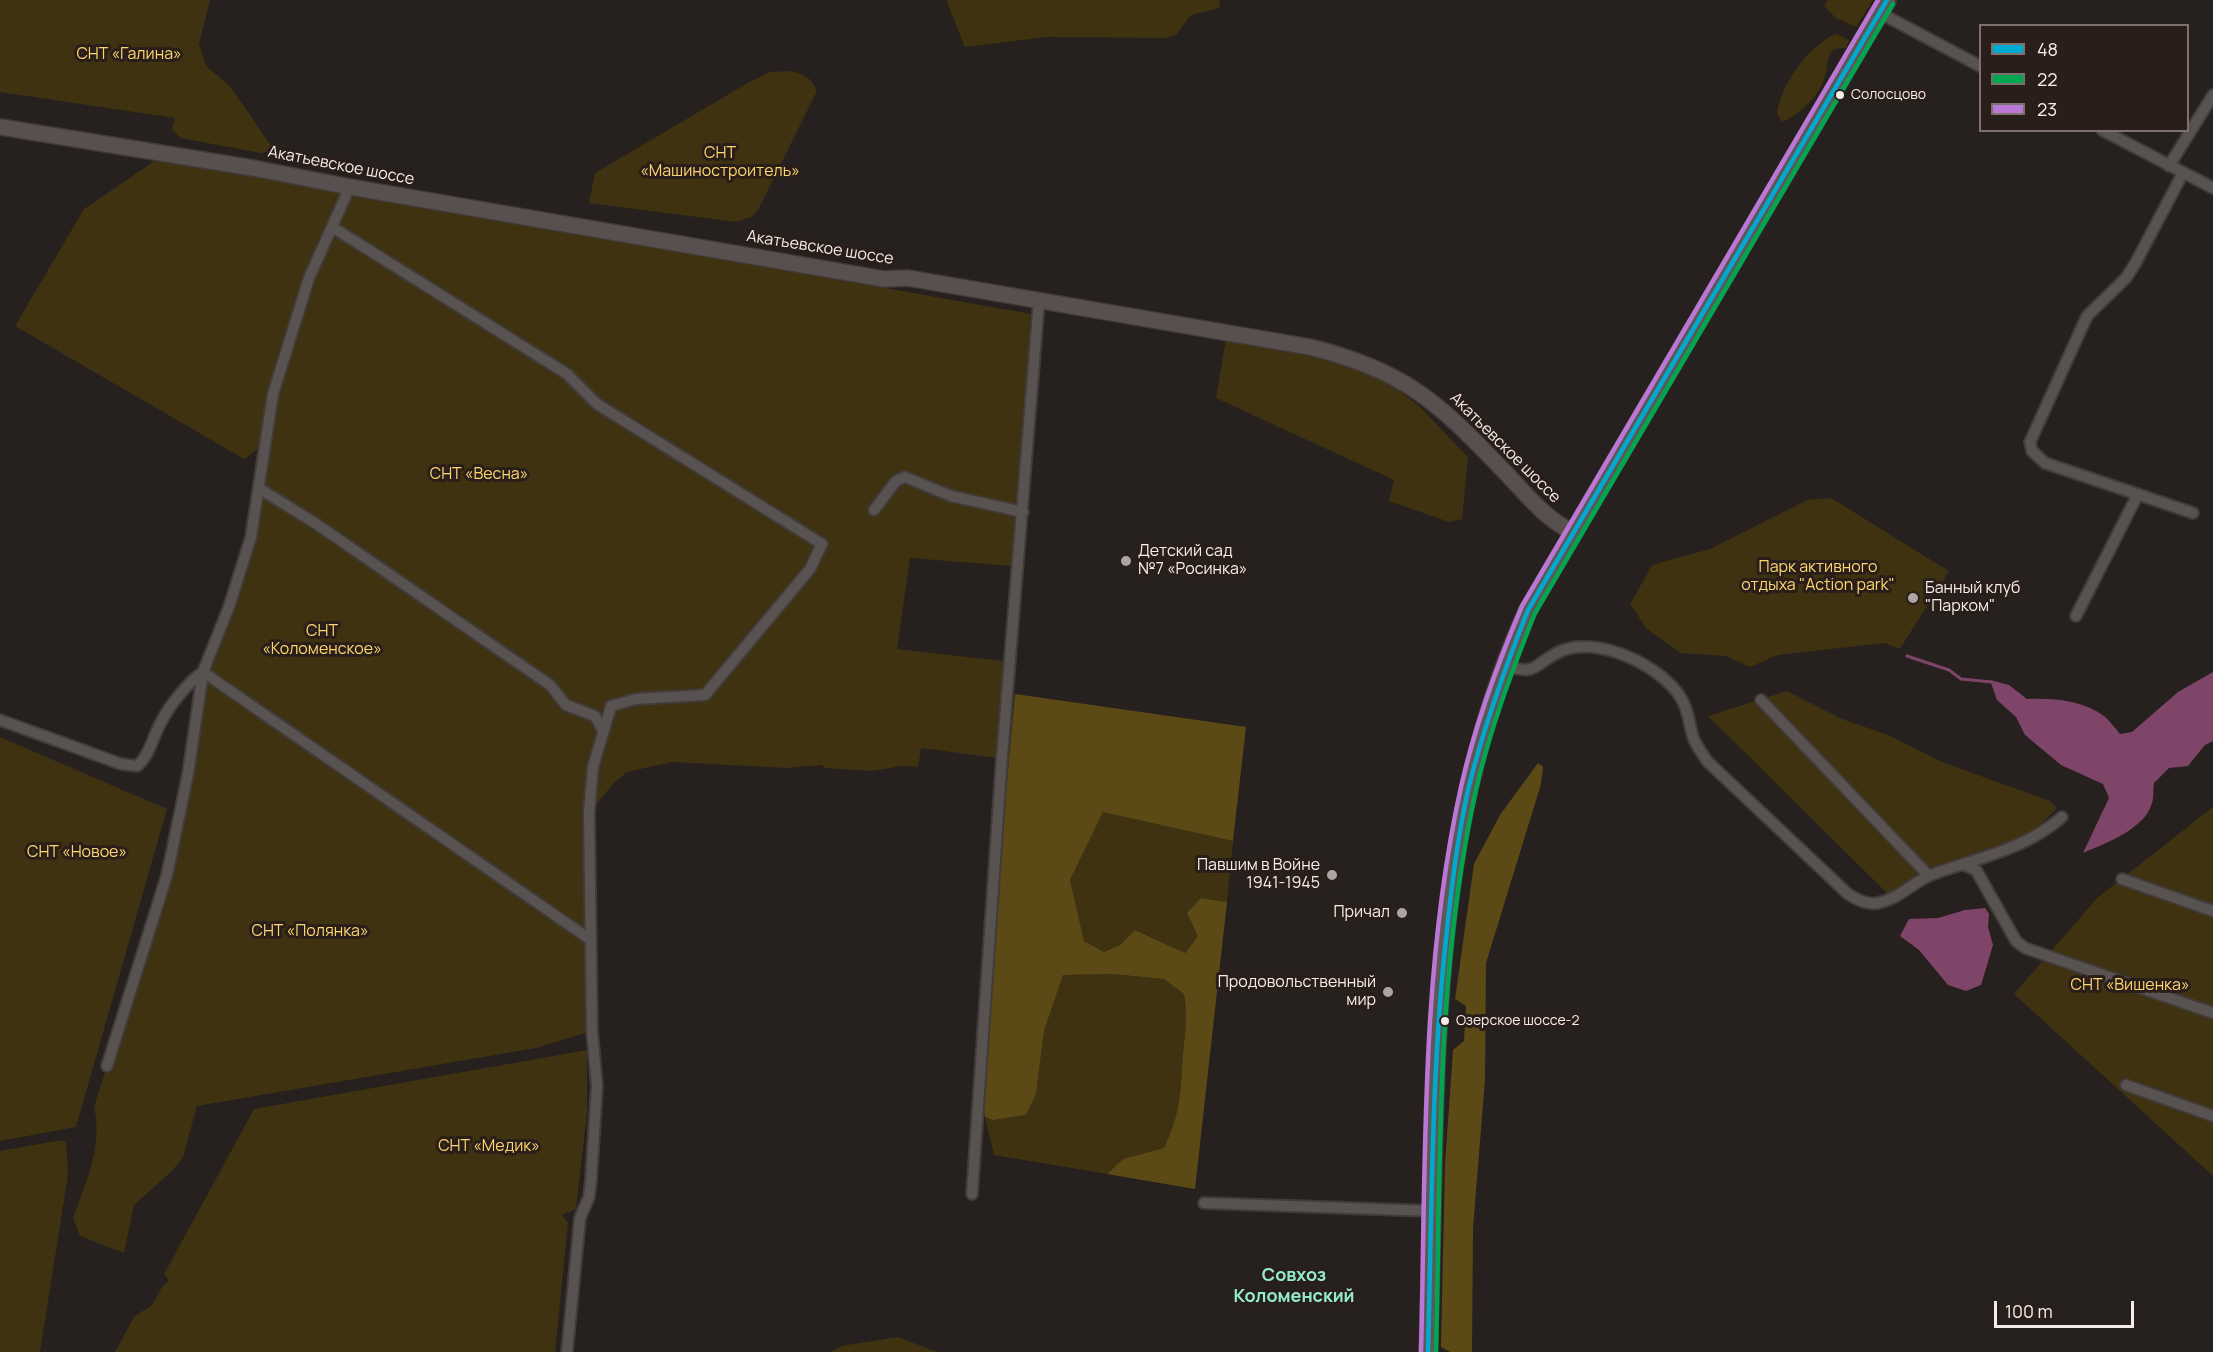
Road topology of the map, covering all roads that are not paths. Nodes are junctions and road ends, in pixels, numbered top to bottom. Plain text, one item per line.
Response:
1 (1884, 6) edge
2 (1979, 65) edge
3 (2213, 95) edge
4 (0, 127) edge
5 (2106, 132) edge
6 (2169, 166) junction
7 (2182, 173) junction
8 (2213, 188) edge
9 (348, 191) dead end
10 (332, 227) junction
11 (1039, 300) junction
12 (260, 489) junction
13 (2138, 494) junction
14 (874, 510) dead end
15 (1023, 512) junction
16 (2193, 513) dead end
17 (1573, 532) junction
18 (2076, 616) dead end
19 (1504, 665) junction
20 (203, 672) junction
21 (1761, 700) dead end
22 (0, 720) edge
23 (602, 729) junction
24 (2062, 817) dead end
25 (1964, 865) junction
26 (1929, 876) junction
27 (2122, 879) dead end
28 (2213, 911) edge
29 (591, 940) junction
30 (2213, 1013) edge
31 (107, 1066) dead end
32 (2126, 1085) dead end
33 (2213, 1116) edge
34 (972, 1194) dead end
35 (1204, 1203) dead end
36 (1433, 1211) junction
37 (567, 1352) edge
38 (1428, 1352) edge

1 - 2 street
1 - 17 main road
3 - 6 street
4 - 11 main road, Акатьевское шоссе
5 - 6 street
6 - 7 street
7 - 8 street
7 - 13 street
9 - 10 street
10 - 12 street
10 - 23 street
11 - 15 street
11 - 17 main road, Акатьевское шоссе
12 - 20 street
12 - 23 street
13 - 16 street
13 - 18 street
14 - 15 street
15 - 34 street
17 - 19 main road
19 - 26 street
19 - 36 main road
20 - 22 street
20 - 29 street
20 - 31 street
21 - 26 street
23 - 29 street
24 - 25 street
25 - 26 street
25 - 30 street
27 - 28 street
29 - 37 street
32 - 33 street
35 - 36 street
36 - 38 main road

